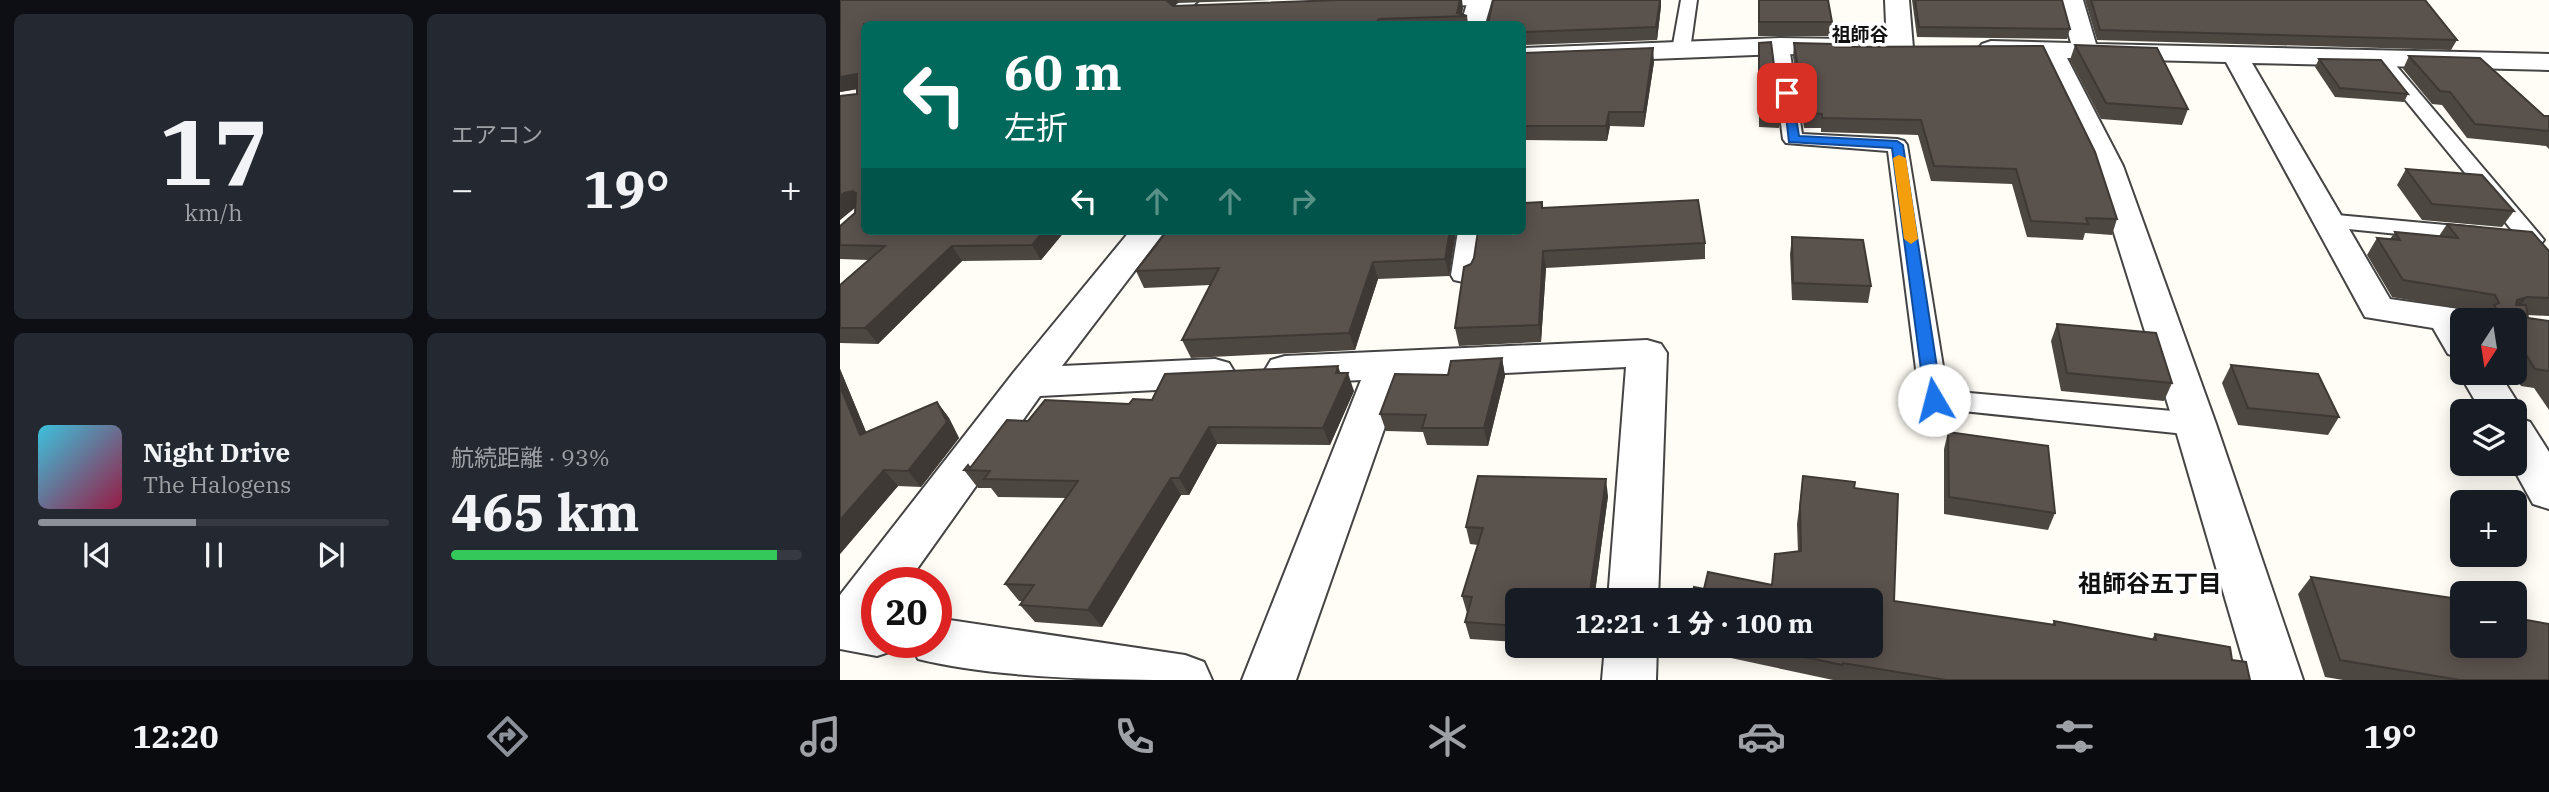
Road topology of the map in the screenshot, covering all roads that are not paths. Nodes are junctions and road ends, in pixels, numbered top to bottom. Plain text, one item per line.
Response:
1 (1191, 0) edge
2 (1471, 0) edge
3 (1480, 0) edge
4 (1689, 0) edge
5 (1897, 0) edge
6 (2071, 0) edge
7 (1415, 2) edge
8 (1206, 10) edge
9 (1178, 11) junction
10 (1166, 21) edge
11 (1474, 21) edge
12 (1780, 46) junction
13 (1900, 48) junction
14 (1927, 48) edge
15 (1968, 49) edge
16 (1681, 50) junction
17 (2067, 50) junction
18 (1526, 55) edge
19 (2235, 55) junction
20 (2382, 60) junction
21 (2549, 62) edge
22 (2326, 221) junction
23 (1145, 235) edge
24 (1468, 235) edge
25 (2541, 241) edge
26 (1463, 275) edge
27 (2450, 325) edge
28 (1387, 365) junction
29 (1028, 382) junction
30 (2195, 424) junction
31 (2527, 453) edge
32 (2549, 491) edge
33 (891, 567) edge
34 (1634, 588) edge
35 (861, 607) edge
36 (861, 630) edge
37 (952, 644) edge
38 (1630, 658) edge
39 (1185, 680) edge
40 (1269, 680) edge
41 (1629, 680) edge
42 (2276, 680) edge

1 - 9 lane
2 - 7 lane
3 - 11 street
4 - 16 lane
5 - 13 street
6 - 17 street
8 - 9 lane
9 - 10 lane
12 - 13 street
12 - 16 street
12 - 30 lane
13 - 14 street
15 - 17 street
16 - 18 street
17 - 19 street
17 - 30 street
19 - 20 street
19 - 22 street
20 - 21 street
20 - 25 lane
22 - 25 lane
22 - 27 street
23 - 29 street
24 - 26 lane
28 - 29 street
28 - 34 street
28 - 40 street
29 - 33 street
30 - 42 street
31 - 32 street
35 - 36 street
37 - 39 street
38 - 41 street

